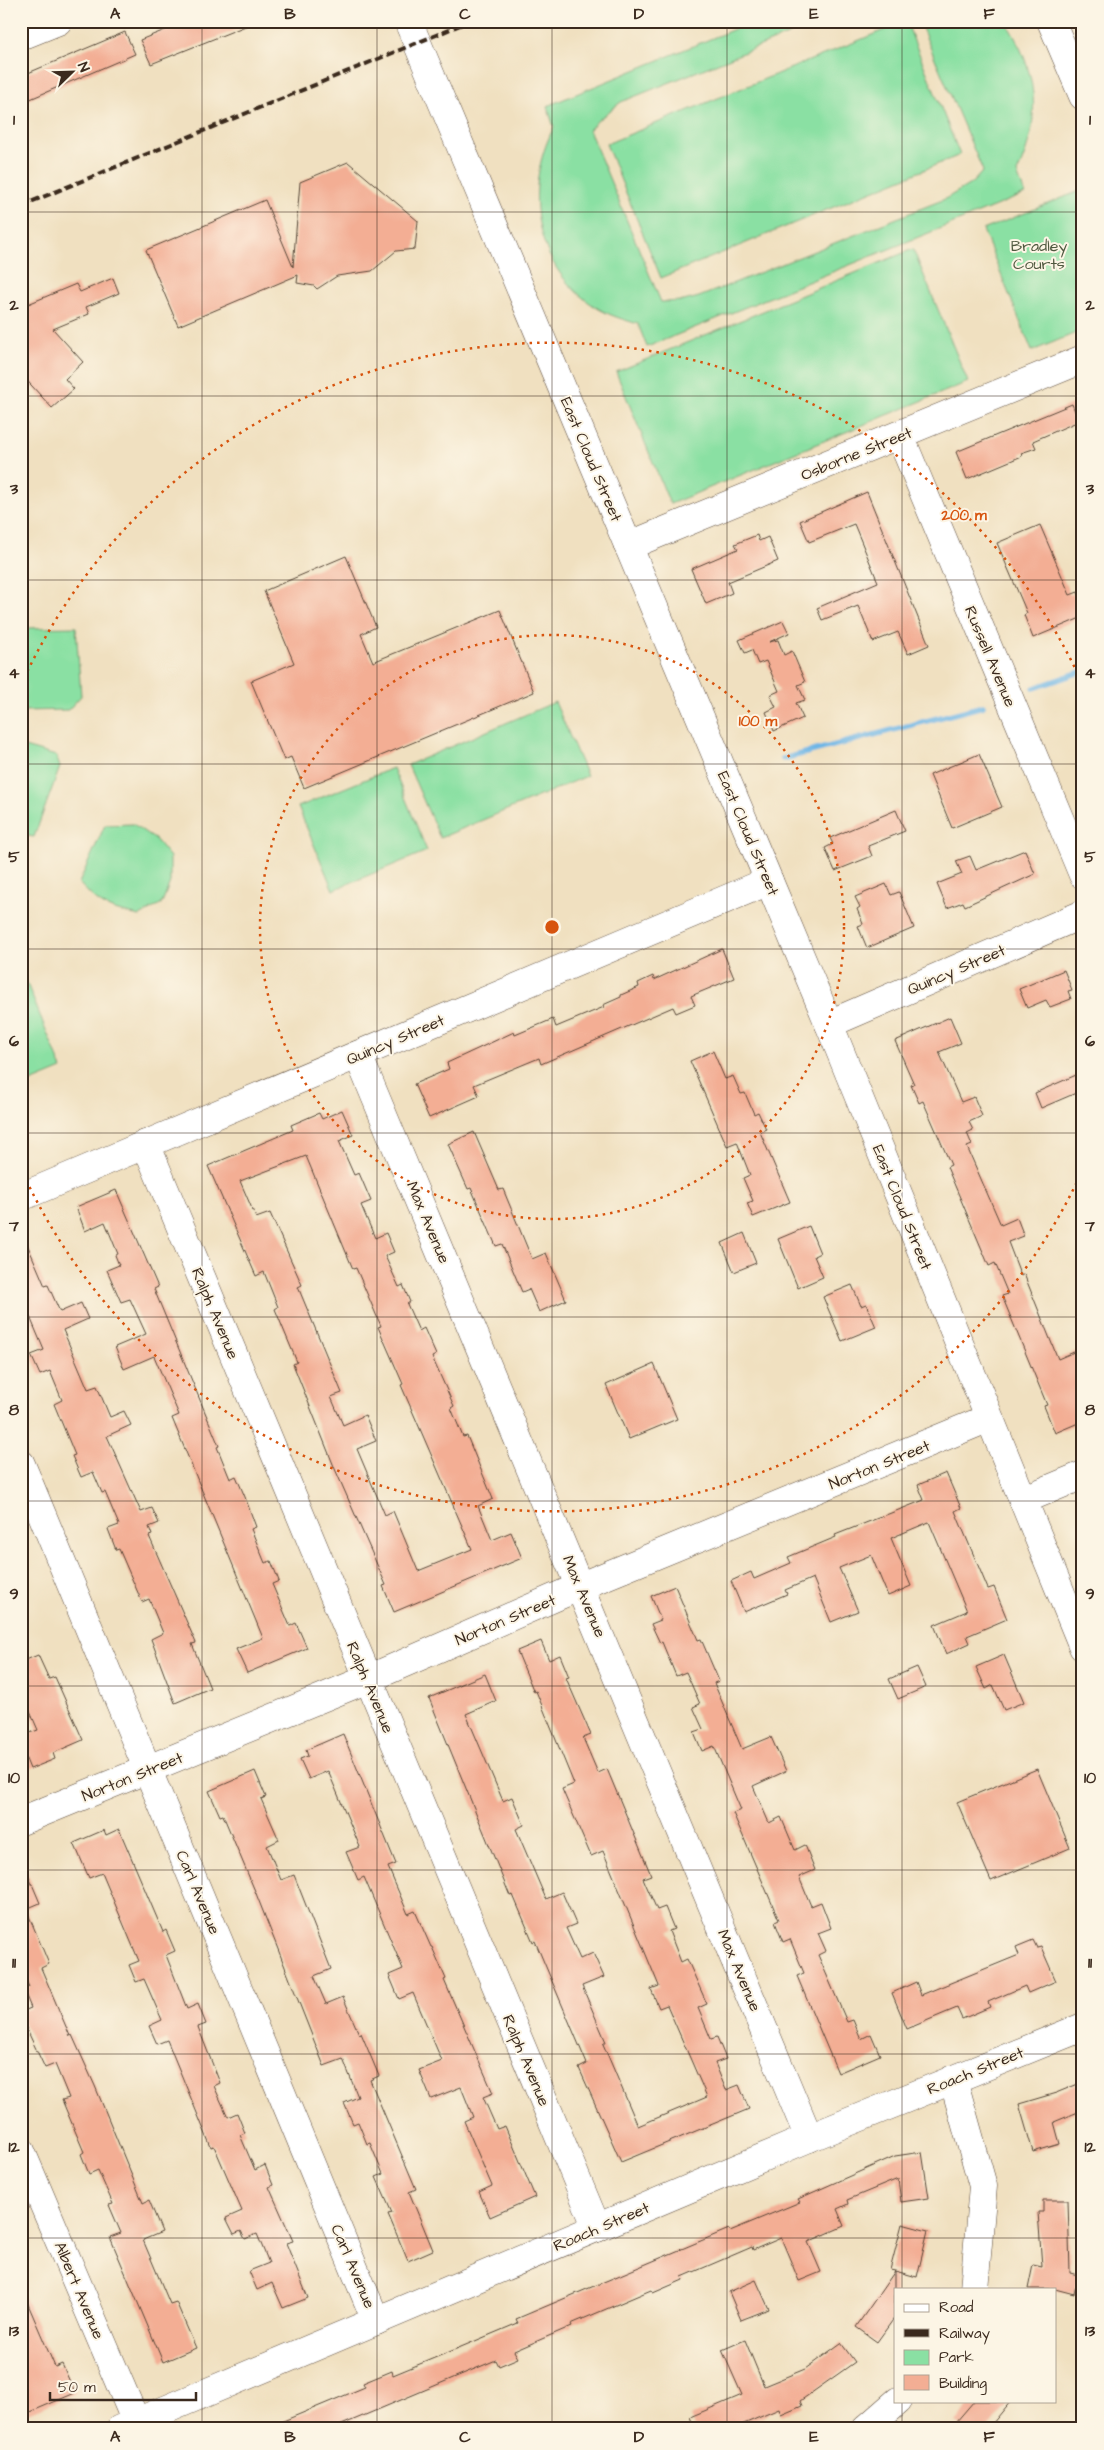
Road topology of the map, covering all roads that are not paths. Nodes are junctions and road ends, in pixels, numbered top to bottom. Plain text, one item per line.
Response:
1 (58, 21) edge
2 (408, 21) edge
3 (1051, 21) edge
4 (21, 36) edge
5 (1083, 96) edge
6 (1083, 359) edge
7 (900, 436) junction
8 (628, 546) junction
9 (1083, 875) edge
10 (769, 881) junction
11 (1083, 914) edge
12 (829, 1024) junction
13 (358, 1055) junction
14 (146, 1144) junction
15 (21, 1197) edge
16 (990, 1418) junction
17 (21, 1464) edge
18 (1083, 1475) edge
19 (1023, 1500) junction
20 (581, 1586) junction
21 (1083, 1647) edge
22 (368, 1679) junction
23 (148, 1769) junction
24 (21, 1821) edge
25 (1083, 2027) edge
26 (953, 2079) junction
27 (810, 2138) junction
28 (21, 2151) edge
29 (597, 2228) junction
30 (974, 2288) edge
31 (376, 2321) junction
32 (897, 2402) edge
33 (132, 2427) edge
34 (866, 2429) edge

1 - 4 street
2 - 8 street, East Cloud Street
3 - 5 street
6 - 7 street, Osborne Street
7 - 8 street, Osborne Street
7 - 9 street, Russell Avenue
8 - 10 street, East Cloud Street
10 - 12 street, East Cloud Street
10 - 13 street, Quincy Street
11 - 12 street, Quincy Street
12 - 16 street, East Cloud Street
13 - 14 street, Quincy Street
13 - 20 street, Max Avenue
14 - 15 street, Quincy Street
14 - 22 street, Ralph Avenue
16 - 19 street, East Cloud Street
16 - 20 street, Norton Street
17 - 23 street, Carl Avenue
18 - 19 street
19 - 21 street, East Cloud Street
20 - 22 street, Norton Street
20 - 27 street, Max Avenue
22 - 23 street, Norton Street
22 - 29 street, Ralph Avenue
23 - 24 street, Norton Street
23 - 31 street, Carl Avenue
25 - 26 street, Roach Street
26 - 27 street, Roach Street
26 - 30 street
27 - 29 street, Roach Street
28 - 33 street, Albert Avenue
29 - 31 street, Roach Street
31 - 33 street, Roach Street
32 - 34 street

